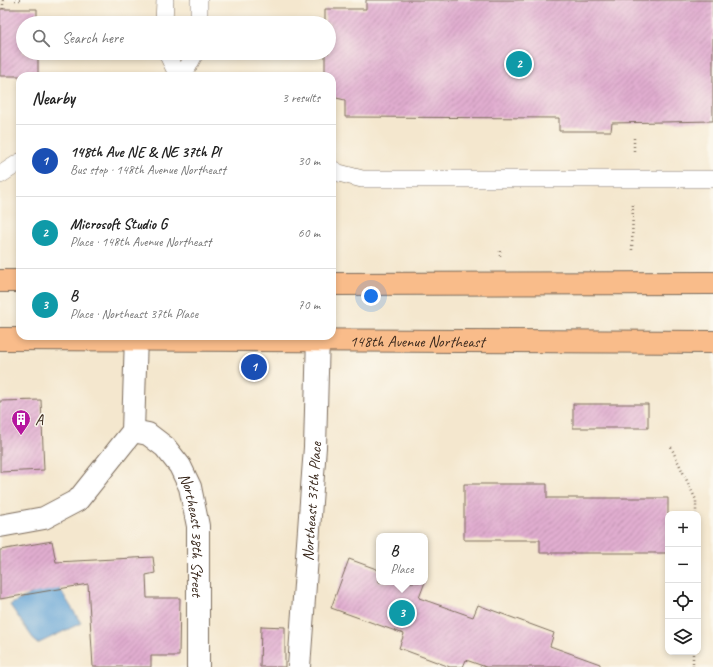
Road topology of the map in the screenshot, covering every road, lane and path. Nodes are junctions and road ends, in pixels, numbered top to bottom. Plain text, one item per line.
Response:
1 (3, 0) edge
2 (16, 0) edge
3 (23, 0) edge
4 (165, 0) edge
5 (199, 0) edge
6 (3, 9) dead end
7 (164, 16) edge
8 (199, 16) edge
9 (170, 60) edge
10 (191, 60) edge
11 (176, 72) edge
12 (185, 72) edge
13 (634, 138) dead end
14 (634, 152) dead end
15 (16, 165) edge
16 (336, 172) edge
17 (0, 175) edge
18 (713, 179) edge
19 (633, 200) dead end
20 (632, 250) dead end
21 (0, 281) edge
22 (16, 281) edge
23 (713, 282) edge
24 (336, 284) edge
25 (336, 338) edge
26 (0, 339) edge
27 (16, 339) edge
28 (136, 340) edge
29 (318, 340) edge
30 (713, 342) edge
31 (133, 431) junction
32 (670, 447) dead end
33 (696, 511) edge
34 (0, 526) edge
35 (693, 655) edge
36 (198, 667) edge
37 (299, 667) edge
38 (693, 667) edge

1 - 6 path
2 - 3 path
4 - 7 lane
5 - 8 lane
9 - 11 lane
10 - 12 lane
13 - 14 path
15 - 17 lane
16 - 18 lane
19 - 20 path
21 - 22 main road
23 - 24 main road
25 - 30 main road, 148th Avenue Northeast
26 - 27 main road, 148th Avenue Northeast
28 - 31 street
29 - 37 street, Northeast 37th Place
31 - 34 street
31 - 36 street, Northeast 38th Street
32 - 33 path
35 - 38 path

